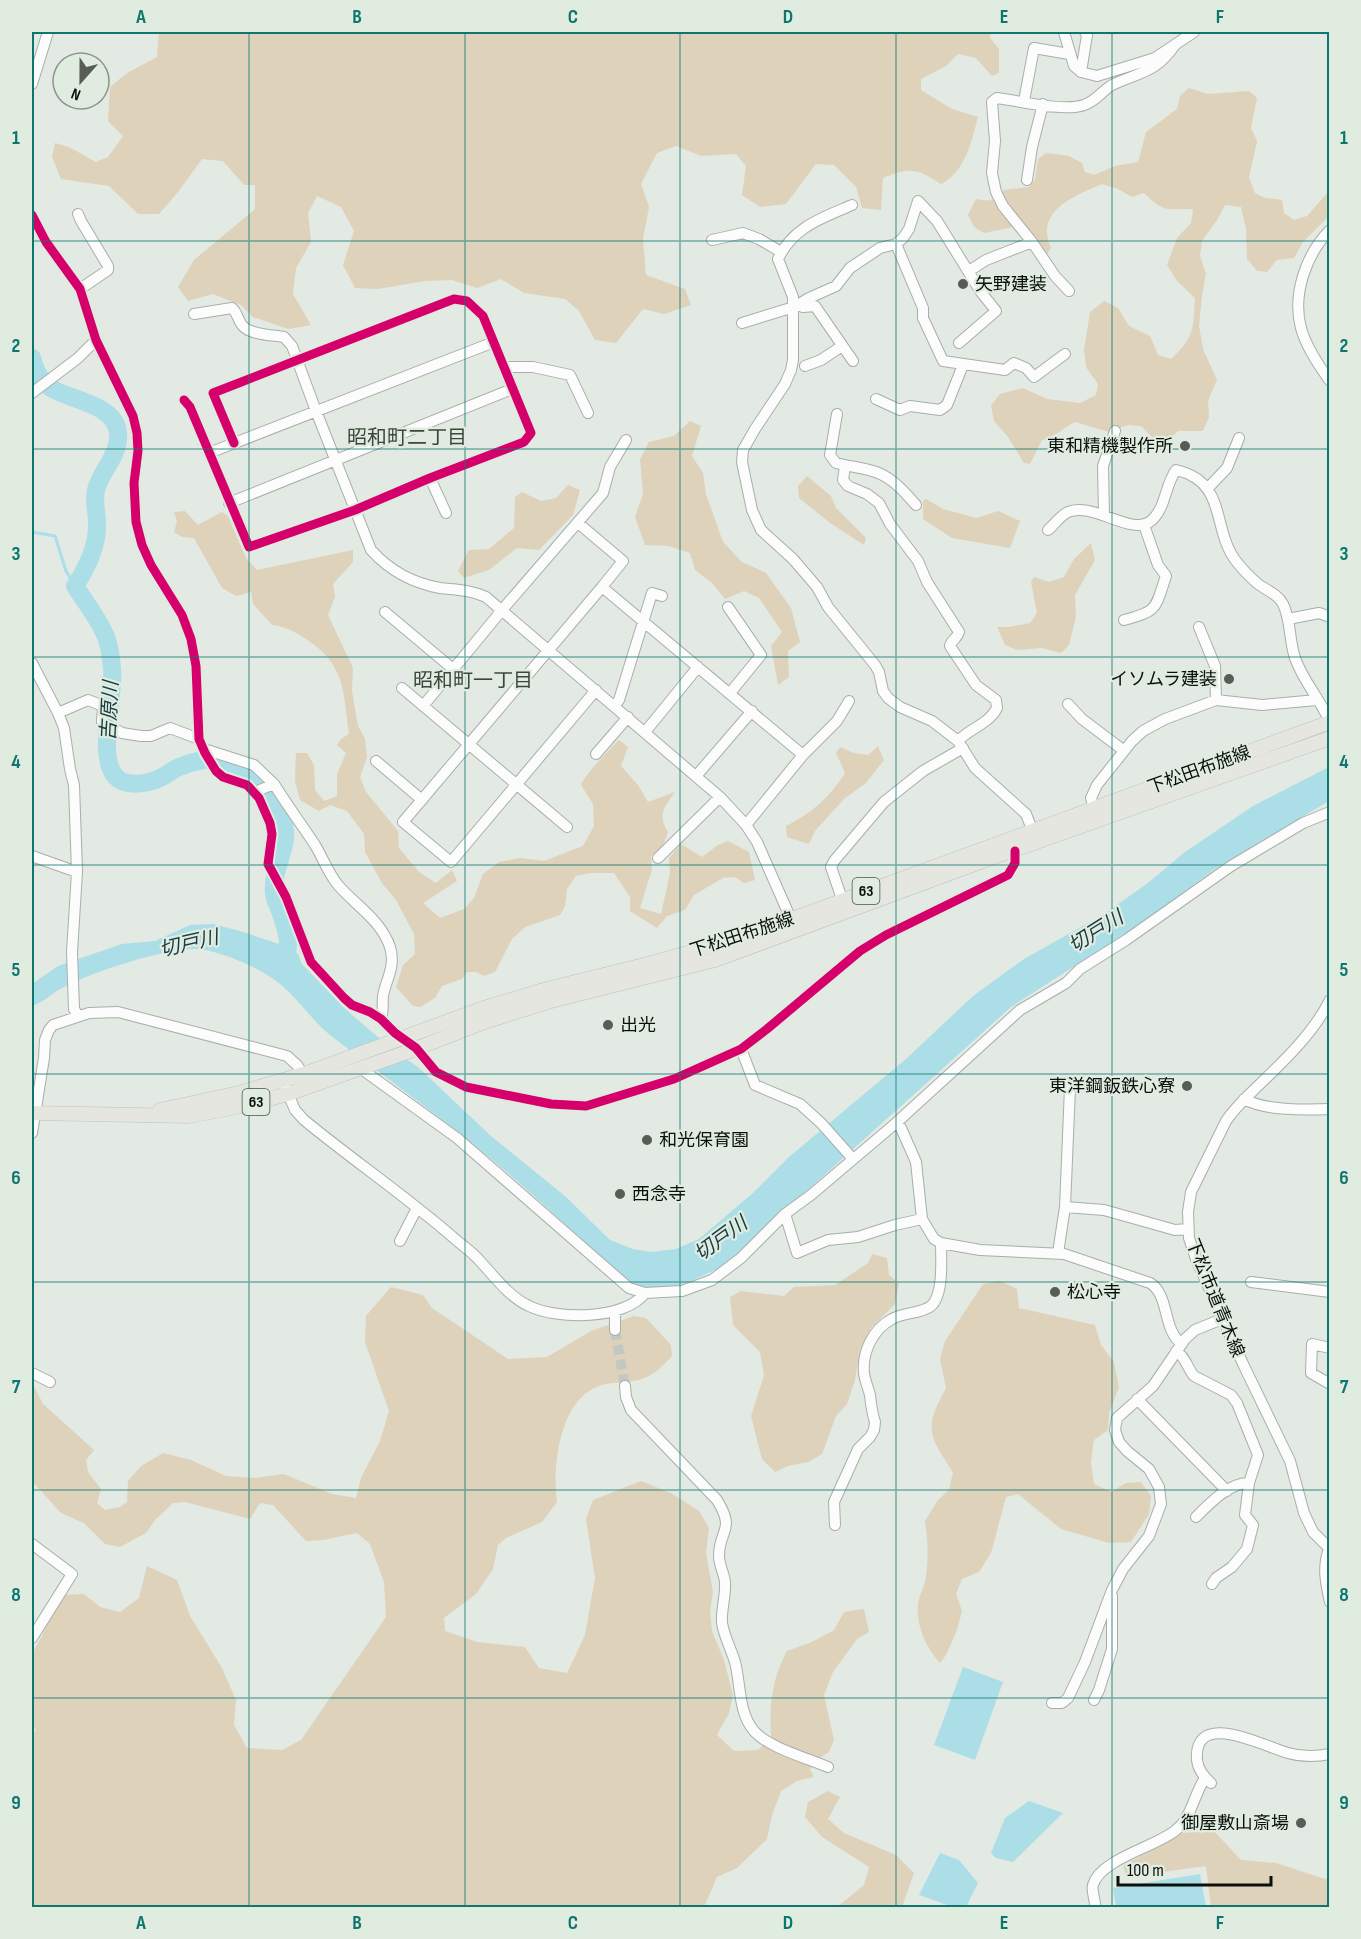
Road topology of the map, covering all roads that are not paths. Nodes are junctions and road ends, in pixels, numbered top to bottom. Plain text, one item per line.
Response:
1 (48, 32) edge
2 (1064, 32) edge
3 (1085, 32) edge
4 (1194, 32) edge
5 (1175, 45) junction
6 (1069, 54) junction
7 (1081, 72) junction
8 (32, 84) edge
9 (1024, 101) junction
10 (1043, 104) junction
11 (1027, 180) dead end
12 (852, 205) dead end
13 (78, 214) dead end
14 (32, 215) edge
15 (1329, 230) edge
16 (712, 240) dead end
17 (1032, 242) junction
18 (896, 244) junction
19 (781, 252) junction
20 (969, 271) junction
21 (80, 289) junction
22 (1070, 291) dead end
23 (796, 306) junction
24 (194, 314) dead end
25 (742, 323) dead end
26 (96, 340) junction
27 (494, 342) junction
28 (959, 343) dead end
29 (842, 346) junction
30 (1065, 354) dead end
31 (296, 360) junction
32 (853, 361) dead end
33 (963, 365) junction
34 (805, 366) dead end
35 (504, 367) junction
36 (1329, 381) edge
37 (512, 389) junction
38 (32, 393) edge
39 (876, 399) dead end
40 (184, 400) dead end
41 (316, 411) junction
42 (588, 413) dead end
43 (837, 414) dead end
44 (1115, 431) dead end
45 (1239, 438) dead end
46 (626, 440) dead end
47 (234, 443) junction
48 (209, 453) junction
49 (336, 461) junction
50 (845, 466) junction
51 (430, 478) junction
52 (1208, 488) junction
53 (229, 503) junction
54 (916, 505) dead end
55 (355, 510) junction
56 (446, 513) dead end
57 (1104, 515) junction
58 (578, 523) junction
59 (1144, 525) junction
60 (1048, 530) dead end
61 (602, 587) junction
62 (662, 596) dead end
63 (728, 607) dead end
64 (502, 610) junction
65 (385, 612) dead end
66 (1329, 617) edge
67 (1288, 619) junction
68 (642, 620) junction
69 (1124, 620) dead end
70 (1199, 627) dead end
71 (549, 650) junction
72 (32, 663) edge
73 (698, 667) junction
74 (453, 669) junction
75 (402, 688) dead end
76 (596, 690) junction
77 (730, 693) junction
78 (1216, 700) junction
79 (1317, 700) junction
80 (849, 701) dead end
81 (1068, 704) dead end
82 (615, 705) junction
83 (423, 706) junction
84 (752, 711) junction
85 (58, 713) junction
86 (628, 717) junction
87 (1329, 722) edge
88 (645, 732) junction
89 (1329, 738) edge
90 (469, 744) junction
91 (960, 744) junction
92 (203, 747) junction
93 (1124, 750) junction
94 (596, 754) dead end
95 (803, 755) junction
96 (376, 761) dead end
97 (697, 775) junction
98 (274, 784) junction
99 (516, 784) junction
100 (255, 792) junction
101 (720, 797) junction
102 (422, 800) junction
103 (1329, 812) edge
104 (1096, 814) junction
105 (746, 825) junction
106 (567, 827) dead end
107 (1035, 837) junction
108 (1015, 850) junction
109 (32, 856) edge
110 (658, 858) dead end
111 (77, 872) junction
112 (842, 899) junction
113 (794, 925) junction
114 (1329, 1000) edge
115 (78, 1016) junction
116 (381, 1019) junction
117 (406, 1045) junction
118 (741, 1049) junction
119 (359, 1064) junction
120 (283, 1080) junction
121 (306, 1080) junction
122 (1070, 1089) dead end
123 (288, 1094) junction
124 (1244, 1099) junction
125 (1329, 1109) edge
126 (33, 1113) edge
127 (144, 1114) junction
128 (896, 1123) junction
129 (32, 1134) edge
130 (852, 1157) junction
131 (1065, 1207) junction
132 (417, 1208) junction
133 (785, 1214) junction
134 (922, 1219) junction
135 (1188, 1229) junction
136 (400, 1241) dead end
137 (941, 1244) junction
138 (1058, 1253) junction
139 (1251, 1282) dead end
140 (1329, 1292) edge
141 (645, 1293) junction
142 (615, 1312) junction
143 (1222, 1318) junction
144 (615, 1330) tunnel mouth
145 (1179, 1347) junction
146 (1329, 1348) edge
147 (32, 1373) edge
148 (50, 1382) dead end
149 (1329, 1384) edge
150 (625, 1386) tunnel mouth
151 (1137, 1399) junction
152 (1249, 1483) junction
153 (1227, 1491) junction
154 (1196, 1517) dead end
155 (835, 1525) dead end
156 (32, 1544) edge
157 (1329, 1549) edge
158 (1212, 1584) dead end
159 (1112, 1590) junction
160 (1329, 1602) edge
161 (32, 1638) edge
162 (1094, 1700) dead end
163 (1052, 1704) dead end
164 (1329, 1754) edge
165 (828, 1767) dead end
166 (1095, 1908) edge

1 - 8 street
2 - 6 street
3 - 7 street
4 - 5 street
5 - 7 street
5 - 10 street
6 - 7 street
6 - 9 street
9 - 10 street
9 - 17 street
10 - 11 street
12 - 19 street
13 - 21 street
14 - 21 street
15 - 36 street
16 - 19 street
17 - 20 street
17 - 22 street
18 - 20 street
18 - 23 street
18 - 33 street
19 - 23 street
20 - 28 street
21 - 26 street
23 - 25 street
23 - 29 street
23 - 91 street
24 - 31 street
26 - 38 street
26 - 92 street
27 - 31 street
27 - 35 street
27 - 41 street
29 - 32 street
29 - 34 street
30 - 33 street
31 - 41 street
31 - 47 street
33 - 39 street
35 - 37 street
35 - 42 street
37 - 49 street
37 - 51 street
40 - 48 street
41 - 47 street
41 - 49 street
43 - 50 street
44 - 57 street
45 - 52 street
46 - 58 street
47 - 48 street
48 - 53 street
49 - 53 street
49 - 55 street
50 - 54 street
50 - 91 street
51 - 55 street
51 - 56 street
52 - 59 street
52 - 67 street
53 - 55 street
55 - 64 street
57 - 59 street
57 - 60 street
58 - 61 street
58 - 64 street
59 - 69 street
61 - 68 street
61 - 71 street
62 - 68 street
63 - 77 street
64 - 71 street
64 - 74 street
65 - 74 street
66 - 67 street
67 - 79 street
68 - 73 street
68 - 82 street
70 - 78 street
71 - 76 street
71 - 90 street
72 - 85 street
73 - 77 street
73 - 88 street
74 - 83 street
75 - 83 street
76 - 82 street
76 - 99 street
77 - 84 street
78 - 79 street
78 - 93 street
79 - 87 street
80 - 95 street
81 - 93 street
82 - 86 street
83 - 90 street
84 - 95 street
84 - 97 street
85 - 92 street
85 - 111 street
86 - 88 street
86 - 94 street
87 - 104 main road, 下松田布施線 / 63
88 - 97 street
89 - 104 main road, 下松田布施線 / 63
90 - 99 street
90 - 102 street
91 - 107 street
91 - 112 street
92 - 98 street
92 - 100 street
93 - 104 street
95 - 105 street
96 - 102 street
97 - 101 street
98 - 100 street
98 - 116 street
99 - 102 street
99 - 106 street
100 - 116 street
101 - 105 street
101 - 110 street
103 - 128 street
104 - 107 main road, 下松田布施線 / 63
105 - 113 street
107 - 108 main road, 下松田布施線 / 63
107 - 112 main road, 下松田布施線 / 63
108 - 113 main road, 下松田布施線 / 63
108 - 118 street
109 - 111 street
111 - 115 street
112 - 113 main road, 下松田布施線 / 63
113 - 117 main road, 下松田布施線 / 63
114 - 124 street, 下松市道青木線
115 - 121 street
115 - 126 street
116 - 117 street
117 - 118 street
117 - 119 main road, 下松田布施線 / 63
118 - 130 street
119 - 121 main road, 下松田布施線 / 63
119 - 141 street
120 - 121 main road, 下松田布施線 / 63
120 - 123 street
120 - 127 main road, 下松田布施線 / 63
121 - 123 main road, 下松田布施線 / 63
122 - 131 street
123 - 127 main road, 下松田布施線 / 63
123 - 132 street
124 - 125 street
124 - 135 street, 下松市道青木線
126 - 127 main road, 下松田布施線 / 63
126 - 129 street
128 - 130 street
128 - 134 street
130 - 133 street
131 - 135 street
131 - 138 street
132 - 136 street
132 - 142 street
133 - 134 street
133 - 141 street
134 - 137 street
135 - 143 street, 下松市道青木線
137 - 138 street
137 - 155 street
138 - 145 street
139 - 140 street
141 - 142 street
142 - 144 street
143 - 145 street
143 - 157 street, 下松市道青木線
145 - 151 street
145 - 152 street
146 - 149 street
147 - 148 street
150 - 165 street
151 - 153 street
151 - 159 street
152 - 153 street
152 - 158 street
153 - 154 street
156 - 161 street
157 - 160 street
159 - 162 street
159 - 163 street
164 - 166 street

